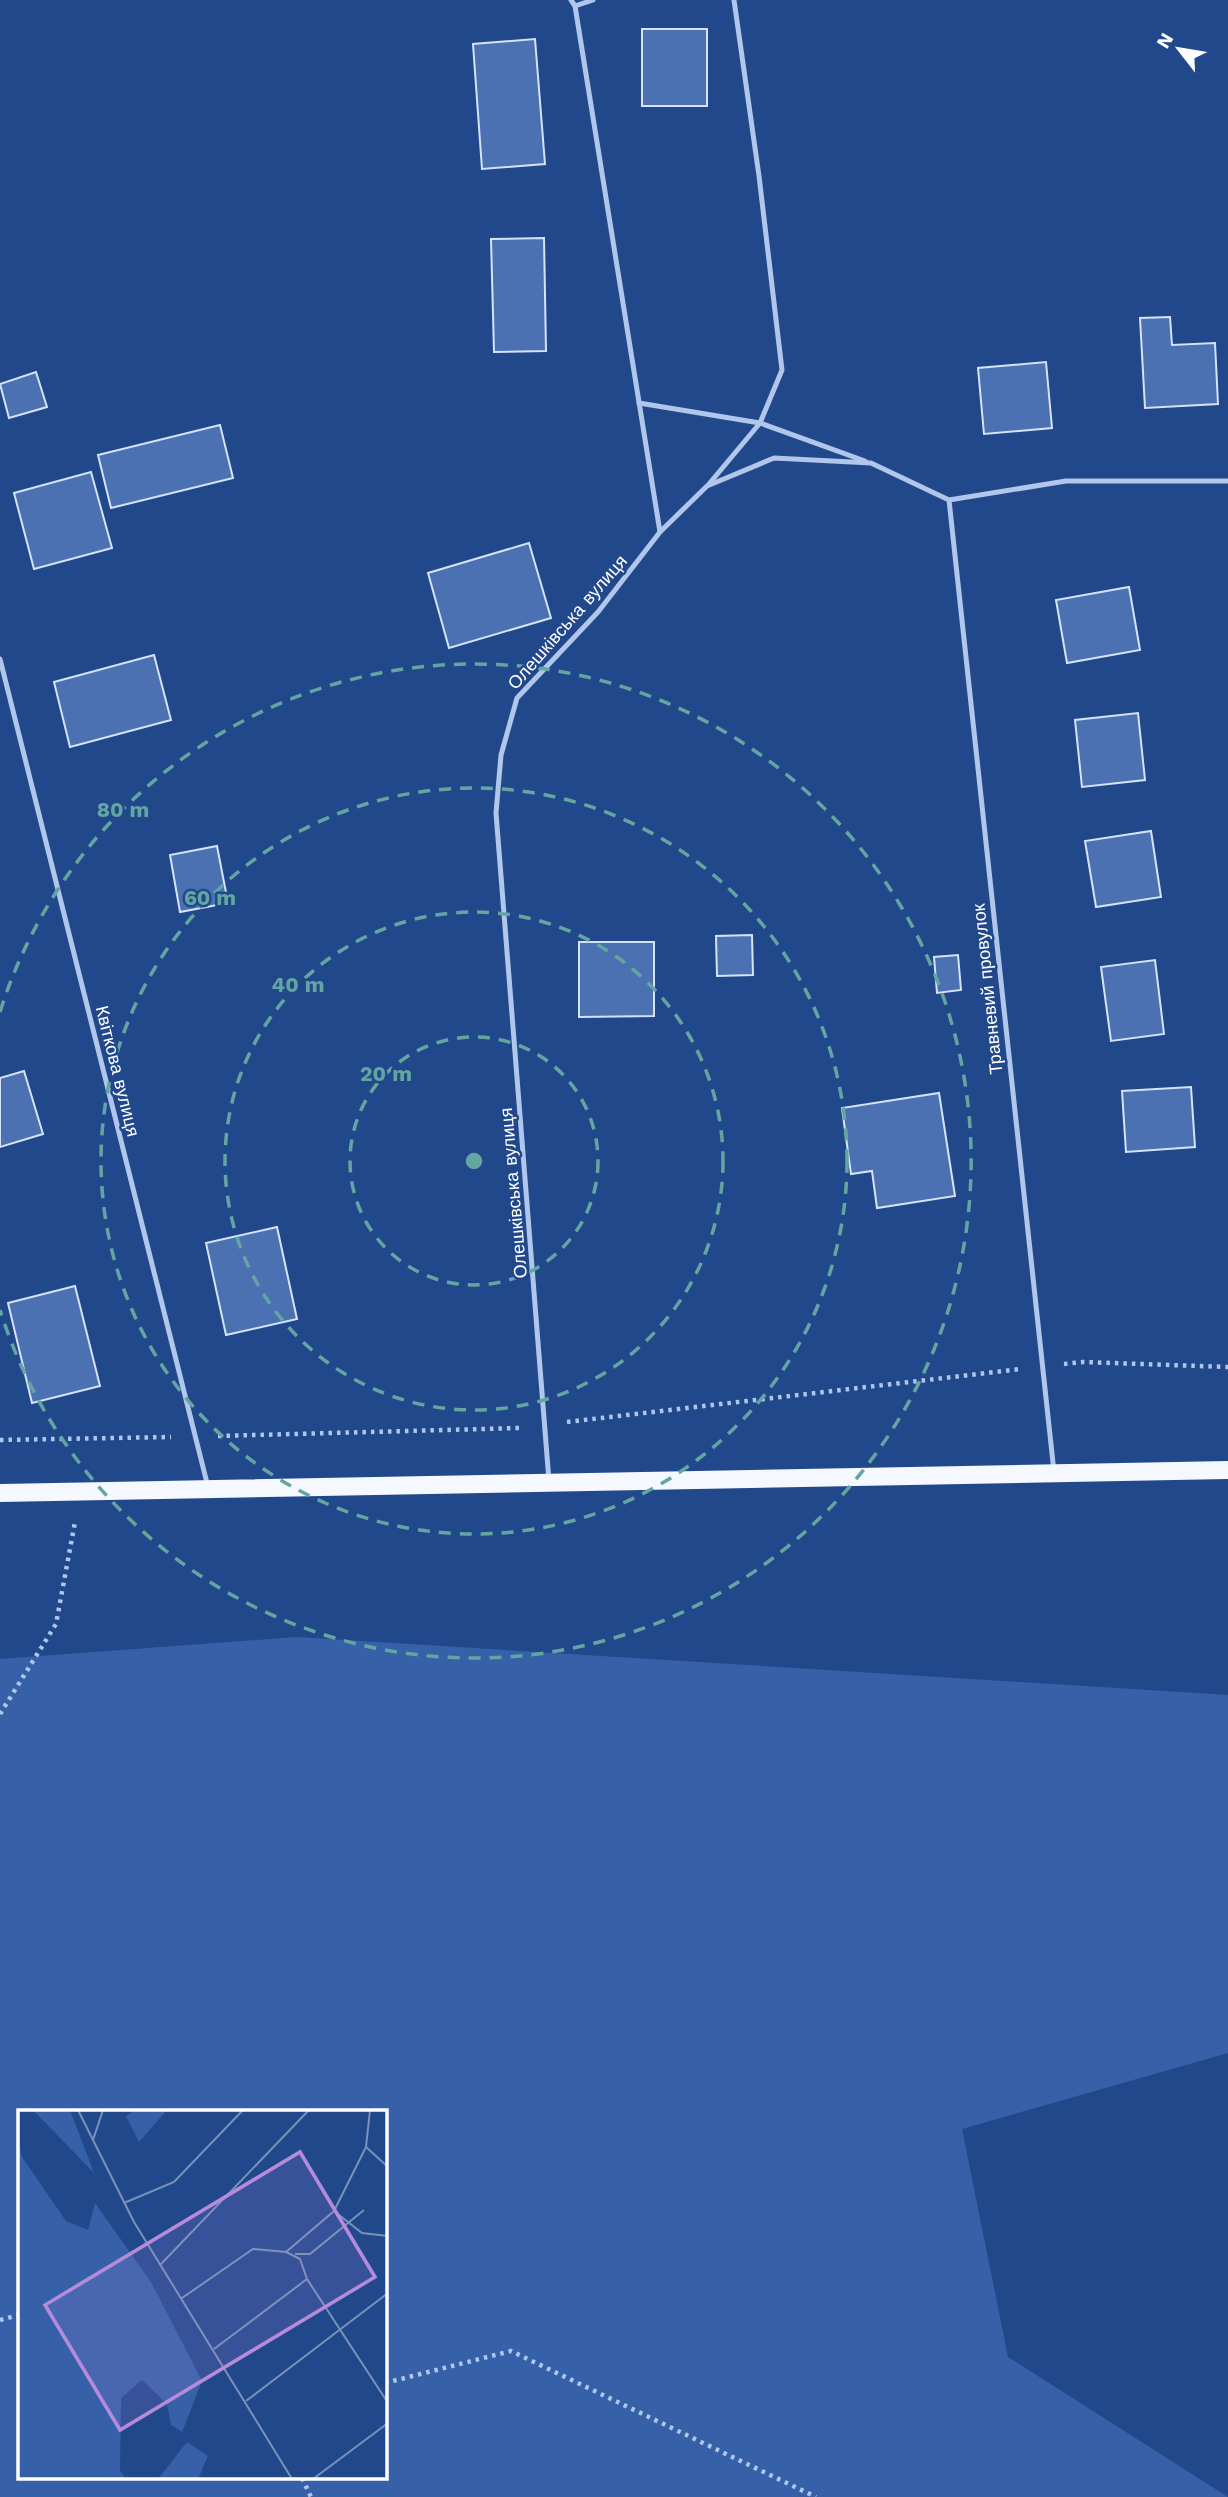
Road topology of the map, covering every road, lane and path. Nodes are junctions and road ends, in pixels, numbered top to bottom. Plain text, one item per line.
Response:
1 (593, 0) edge
2 (734, 0) edge
3 (573, 3) edge
4 (639, 403) junction
5 (760, 424) junction
6 (871, 463) junction
7 (1228, 481) edge
8 (707, 486) junction
9 (949, 500) junction
10 (660, 532) junction
11 (0, 659) edge
12 (1042, 1366) junction
13 (1228, 1367) edge
14 (545, 1425) junction
15 (196, 1436) junction
16 (0, 1440) edge
17 (1228, 1471) edge
18 (1054, 1474) junction
19 (549, 1483) junction
20 (209, 1490) junction
21 (80, 1492) junction
22 (0, 1493) edge
23 (0, 1714) edge
24 (18, 2315) edge
25 (0, 2320) edge
26 (387, 2382) edge
27 (303, 2480) edge
28 (311, 2497) edge
29 (816, 2497) edge

1 - 3 lane
2 - 5 lane, Олешківська вулиця
3 - 4 lane
4 - 5 lane
4 - 10 lane
5 - 6 lane
5 - 8 lane, Олешківська вулиця
6 - 8 lane
6 - 9 lane
7 - 9 lane
8 - 10 lane, Олешківська вулиця
9 - 12 lane, Травневий провулок
10 - 14 lane, Олешківська вулиця
11 - 15 lane, Квіткова вулиця
12 - 13 path
12 - 14 path
12 - 18 lane, Травневий провулок
14 - 15 path
14 - 19 lane, Олешківська вулиця
15 - 16 path
15 - 20 lane, Квіткова вулиця
17 - 18 main road
18 - 19 main road
19 - 20 main road
20 - 21 main road
21 - 22 main road
21 - 23 path
24 - 25 path
26 - 29 path
27 - 28 path

